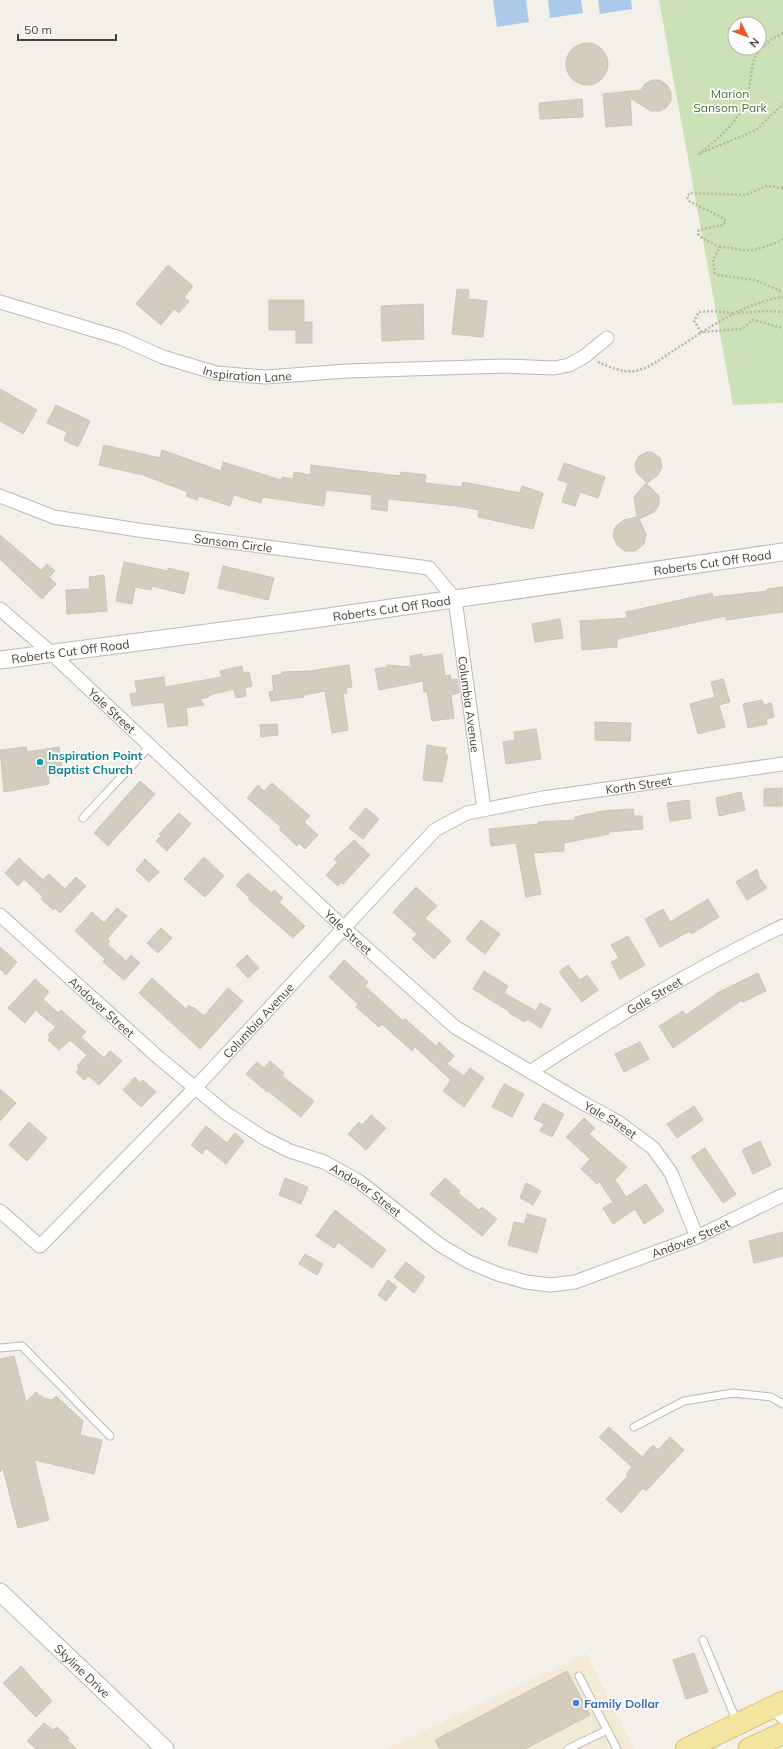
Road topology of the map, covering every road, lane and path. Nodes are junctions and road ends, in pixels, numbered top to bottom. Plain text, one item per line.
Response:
1 (783, 33) edge
2 (783, 104) edge
3 (783, 188) edge
4 (783, 239) edge
5 (720, 247) junction
6 (783, 292) edge
7 (783, 296) edge
8 (0, 302) edge
9 (783, 312) edge
10 (735, 313) junction
11 (783, 328) edge
12 (701, 332) junction
13 (607, 338) dead end
14 (585, 356) junction
15 (0, 496) edge
16 (783, 552) edge
17 (455, 599) junction
18 (0, 609) edge
19 (50, 652) junction
20 (0, 660) edge
21 (150, 746) junction
22 (783, 764) edge
23 (489, 808) junction
24 (83, 818) dead end
25 (0, 915) edge
26 (783, 926) edge
27 (344, 928) junction
28 (530, 1072) junction
29 (195, 1088) junction
30 (783, 1195) edge
31 (0, 1211) edge
32 (697, 1237) junction
33 (0, 1348) edge
34 (783, 1404) edge
35 (634, 1427) dead end
36 (110, 1436) dead end
37 (0, 1592) edge
38 (703, 1640) dead end
39 (580, 1676) dead end
40 (779, 1708) edge
41 (738, 1724) junction
42 (608, 1730) junction
43 (783, 1733) edge
44 (165, 1749) edge
45 (568, 1749) edge
46 (618, 1749) edge
47 (686, 1749) edge
48 (749, 1749) edge

1 - 2 path
3 - 5 path
4 - 5 path
5 - 6 path
7 - 10 path
8 - 14 street, Inspiration Lane
9 - 10 path
10 - 12 path
10 - 12 path
11 - 12 path
12 - 14 path
13 - 14 street, Inspiration Lane
15 - 17 street, Sansom Circle
16 - 17 street, Roberts Cut Off Road
17 - 19 street, Roberts Cut Off Road
17 - 23 street, Columbia Avenue
18 - 19 street, Yale Street
19 - 20 street, Roberts Cut Off Road
19 - 21 street, Yale Street
21 - 24 lane
21 - 27 street, Yale Street
22 - 23 street, Korth Street
23 - 27 street, Columbia Avenue
25 - 29 street, Andover Street
26 - 28 street, Gale Street
27 - 28 street, Yale Street
27 - 29 street, Columbia Avenue
28 - 32 street, Yale Street
29 - 31 street, Columbia Avenue
29 - 32 street, Andover Street
30 - 32 street, Andover Street
33 - 36 lane
34 - 35 lane
37 - 44 street, Skyline Drive
38 - 41 lane
39 - 42 lane
40 - 41 main road
41 - 47 main road
42 - 45 lane
42 - 46 lane
43 - 48 main road

